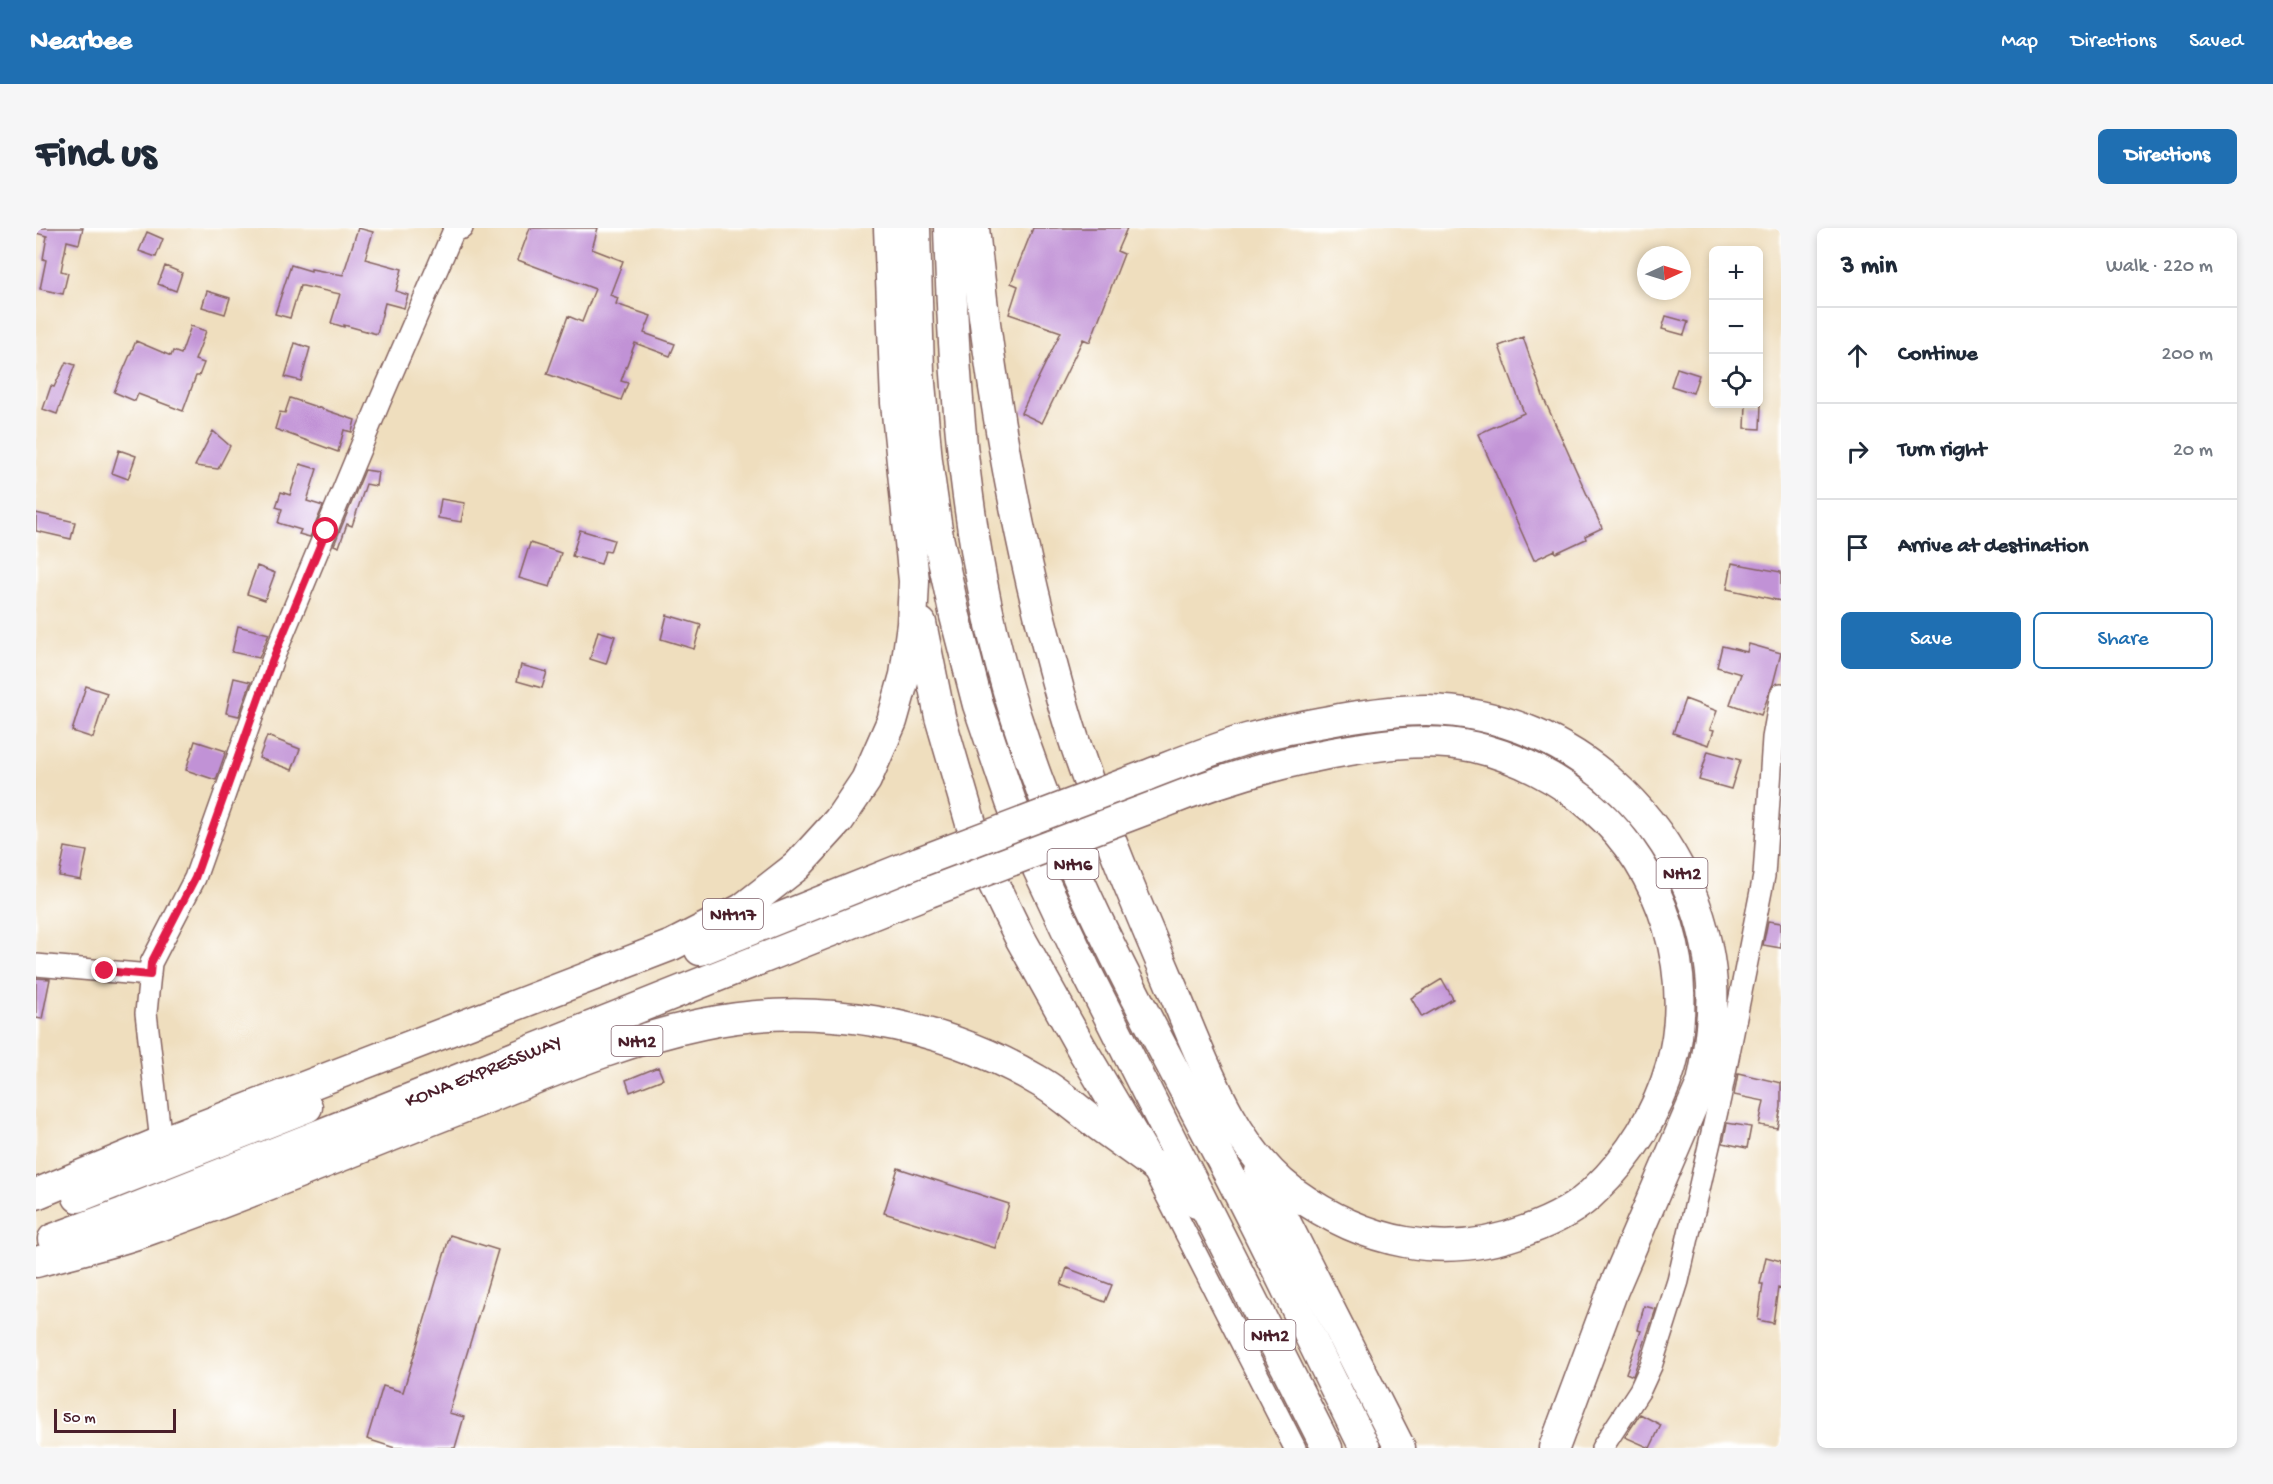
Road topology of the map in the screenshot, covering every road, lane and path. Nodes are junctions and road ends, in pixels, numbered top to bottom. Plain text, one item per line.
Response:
1 (462, 228) edge
2 (889, 228) edge
3 (915, 228) edge
4 (949, 228) edge
5 (974, 228) edge
6 (914, 581) junction
7 (1781, 694) edge
8 (36, 965) edge
9 (150, 975) junction
10 (1244, 1140) junction
11 (161, 1142) junction
12 (1149, 1162) junction
13 (36, 1194) edge
14 (36, 1213) edge
15 (1213, 1221) junction
16 (36, 1245) edge
17 (36, 1262) edge
18 (1295, 1448) edge
19 (1327, 1448) edge
20 (1365, 1448) edge
21 (1400, 1448) edge
22 (1554, 1448) edge
23 (1602, 1448) edge

1 - 9 street
2 - 6 highway, NH117
3 - 15 highway, NH16
4 - 20 highway, NH16
5 - 10 highway
6 - 11 highway, NH117
6 - 12 highway
7 - 23 street
8 - 9 street
9 - 11 street
10 - 16 highway, KONA EXPRESSWAY / NH12, bridge
10 - 21 highway
11 - 13 highway, NH117
12 - 15 highway, NH12
12 - 17 highway, NH12
12 - 18 street
14 - 22 highway, KONA EXPRESSWAY / NH12, bridge
15 - 19 highway, NH12

